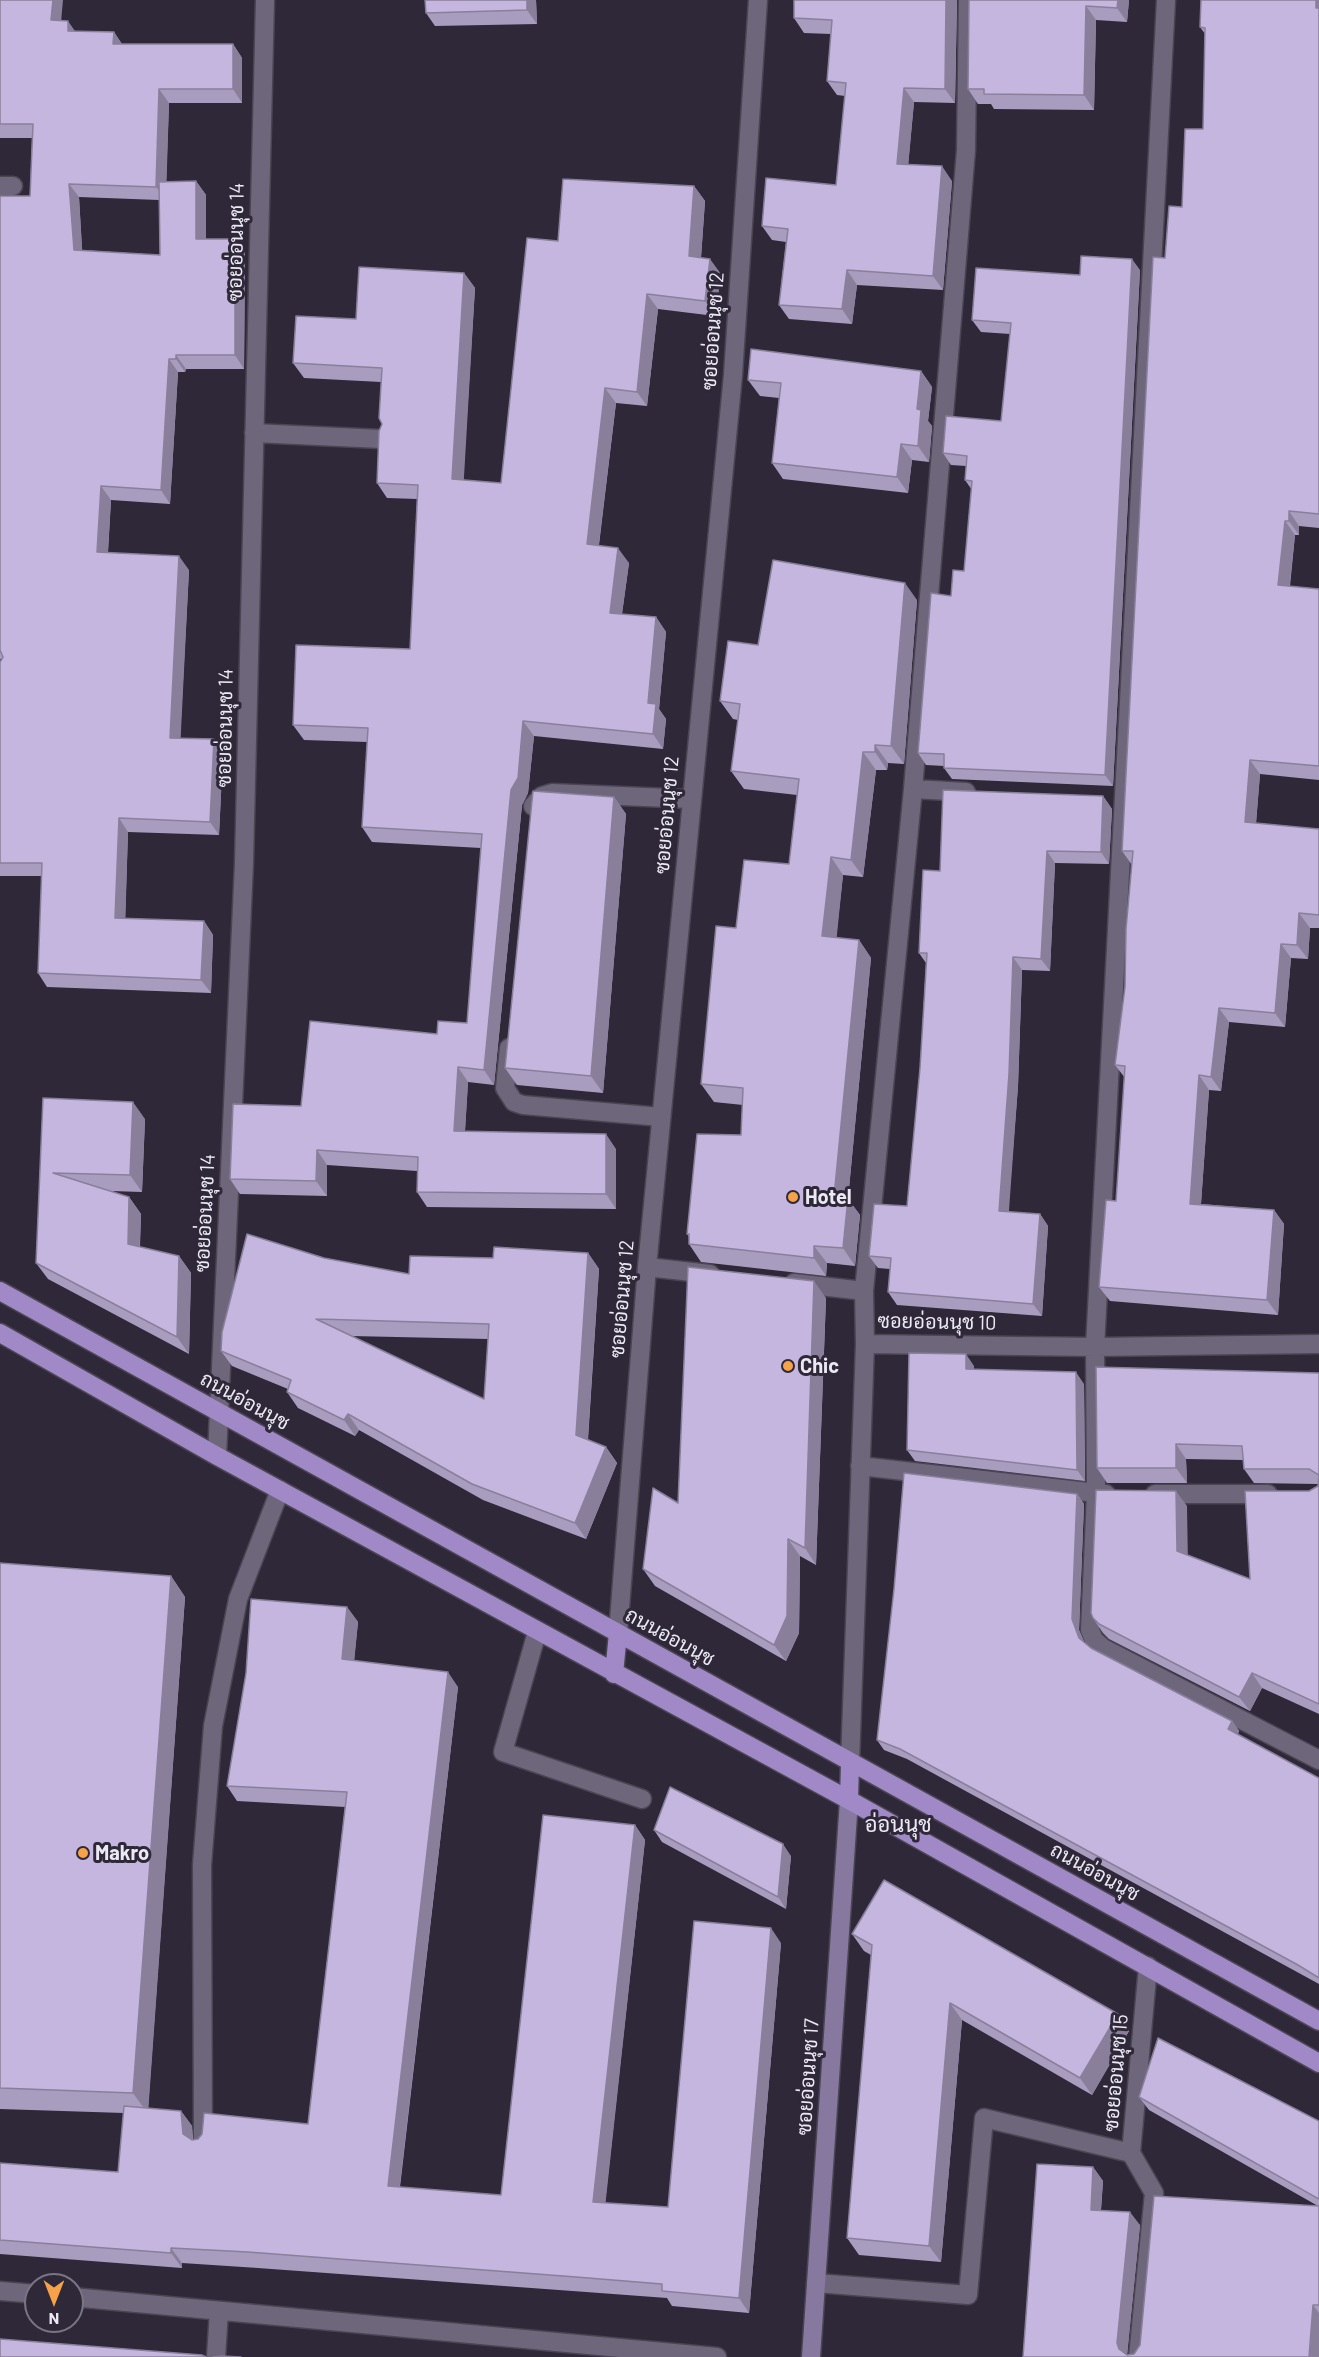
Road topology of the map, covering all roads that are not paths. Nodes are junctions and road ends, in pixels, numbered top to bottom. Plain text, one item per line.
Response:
1 (265, 0) edge
2 (758, 0) edge
3 (968, 0) edge
4 (1166, 0) edge
5 (254, 433) junction
6 (381, 439) edge
7 (914, 789) junction
8 (984, 792) edge
9 (691, 799) junction
10 (532, 818) edge
11 (511, 1030) edge
12 (661, 1117) junction
13 (646, 1267) junction
14 (726, 1276) edge
15 (772, 1281) edge
16 (0, 1291) edge
17 (864, 1291) junction
18 (0, 1333) edge
19 (865, 1344) junction
20 (1319, 1344) edge
21 (1095, 1347) junction
22 (219, 1411) junction
23 (217, 1456) junction
24 (860, 1466) junction
25 (280, 1490) junction
26 (1095, 1494) junction
27 (1118, 1494) edge
28 (1141, 1494) edge
29 (1286, 1494) edge
30 (537, 1632) junction
31 (618, 1633) junction
32 (614, 1674) junction
33 (1319, 1760) edge
34 (850, 1763) junction
35 (642, 1799) dead end
36 (849, 1800) junction
37 (1148, 1966) junction
38 (1319, 2021) edge
39 (1319, 2063) edge
40 (203, 2144) edge
41 (1131, 2153) junction
42 (816, 2283) junction
43 (0, 2291) edge
44 (24, 2293) edge
45 (84, 2298) edge
46 (219, 2311) junction
47 (216, 2357) edge
48 (717, 2357) edge
49 (811, 2357) edge
50 (1138, 2357) edge

1 - 5 street, ซอยอ่อนนุช 14
2 - 9 street, ซอยอ่อนนุช 12
3 - 7 street
4 - 21 street
5 - 6 street
5 - 22 street, ซอยอ่อนนุช 14
7 - 8 street
7 - 17 street
9 - 10 street
9 - 12 street, ซอยอ่อนนุช 12
11 - 12 street
12 - 13 street, ซอยอ่อนนุช 12
13 - 14 street
13 - 31 street, ซอยอ่อนนุช 12
15 - 17 street
16 - 22 main road, ถนนอ่อนนุช
17 - 19 street
18 - 23 main road
19 - 21 street, ซอยอ่อนนุช 10
19 - 24 street, ซอยอ่อนนุช 10
20 - 21 street, ซอยอ่อนนุช 10
21 - 26 street
22 - 23 street, ซอยอ่อนนุช 14
22 - 31 main road, ถนนอ่อนนุช
23 - 25 main road
24 - 26 street
24 - 34 street, ซอยอ่อนนุช 10
25 - 30 main road
25 - 40 street
26 - 27 street
26 - 33 street
28 - 29 street
30 - 32 main road
30 - 35 street
31 - 32 main road
31 - 34 main road, ถนนอ่อนนุช
32 - 36 main road
34 - 36 main road
34 - 38 main road, ถนนอ่อนนุช
36 - 37 main road
36 - 42 street, ซอยอ่อนนุช 17
37 - 39 main road
37 - 41 street, ซอยอ่อนนุช 15
41 - 42 street
41 - 50 street, ซอยอ่อนนุช 15
42 - 49 street, ซอยอ่อนนุช 17
43 - 44 street
45 - 46 street
46 - 47 street
46 - 48 street

